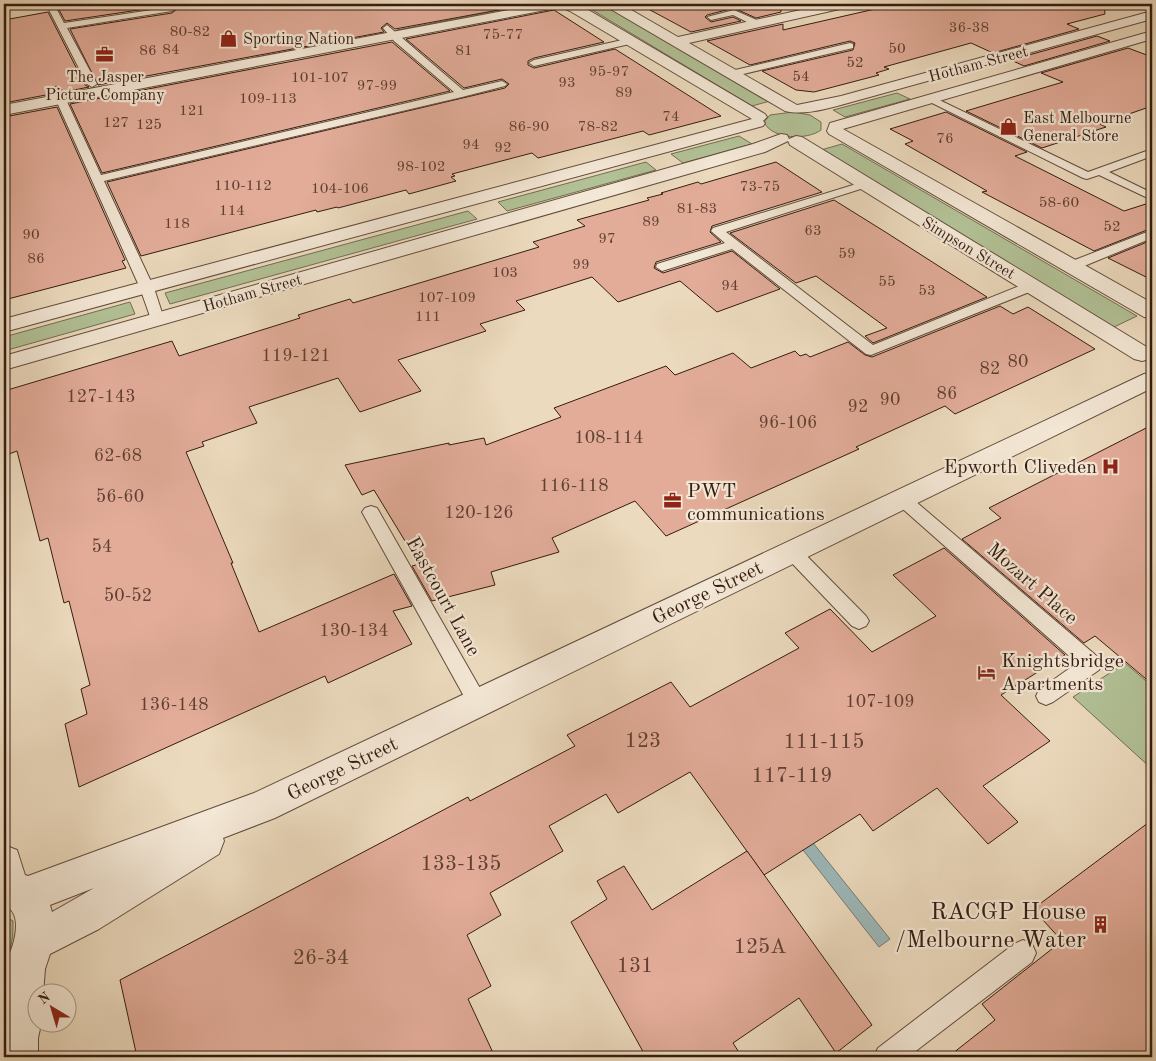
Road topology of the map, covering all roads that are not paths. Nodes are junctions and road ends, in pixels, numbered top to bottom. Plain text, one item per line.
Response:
1 (50, 4) edge
2 (509, 4) edge
3 (559, 4) edge
4 (564, 4) edge
5 (572, 4) edge
6 (612, 4) edge
7 (844, 4) edge
8 (172, 9) dead end
9 (1152, 15) edge
10 (710, 17) dead end
11 (756, 23) junction
12 (62, 26) junction
13 (391, 32) junction
14 (1152, 35) edge
15 (631, 41) junction
16 (678, 41) junction
17 (850, 46) dead end
18 (259, 57) junction
19 (534, 63) dead end
20 (735, 74) junction
21 (92, 84) junction
22 (502, 84) dead end
23 (462, 94) junction
24 (59, 95) junction
25 (931, 99) junction
26 (4, 101) edge
27 (797, 108) junction
28 (4, 110) edge
29 (758, 120) junction
30 (836, 129) junction
31 (788, 140) junction
32 (652, 151) junction
33 (1152, 152) edge
34 (678, 171) junction
35 (1100, 171) junction
36 (98, 180) junction
37 (866, 184) junction
38 (1152, 197) edge
39 (478, 198) junction
40 (500, 221) junction
41 (1152, 234) edge
42 (734, 244) junction
43 (1072, 266) junction
44 (662, 267) dead end
45 (1032, 286) junction
46 (147, 288) junction
47 (1152, 312) edge
48 (157, 319) junction
49 (4, 326) edge
50 (1150, 361) edge
51 (4, 363) edge
52 (902, 499) junction
53 (372, 512) dead end
54 (792, 552) junction
55 (859, 621) dead end
56 (1046, 696) dead end
57 (478, 703) junction
58 (262, 806) junction
59 (11, 883) edge
60 (1024, 953) dead end
61 (21, 967) edge
62 (17, 1057) edge
63 (887, 1057) edge

1 - 12 lane
2 - 13 street
3 - 4 street
3 - 13 street
4 - 5 street
4 - 15 street
6 - 16 street
7 - 11 street
8 - 12 lane
9 - 27 street, Hotham Street
10 - 11 lane
11 - 16 street
12 - 21 lane
13 - 18 street
13 - 23 lane
14 - 25 street, Hotham Street
15 - 19 lane
15 - 29 street
16 - 20 street
17 - 20 lane
18 - 21 street
18 - 24 street
20 - 27 street
21 - 24 street
22 - 23 lane
23 - 36 lane
24 - 26 street
24 - 28 street
24 - 36 lane
25 - 30 street, Hotham Street
25 - 35 lane
27 - 29 street, Hotham Street
27 - 30 street, Simpson Street
29 - 31 street, Simpson Street
29 - 32 street, Hotham Street
30 - 31 street, Hotham Street
30 - 43 street, Simpson Street
31 - 34 street, Hotham Street
31 - 37 street, Simpson Street
32 - 34 street
32 - 39 street, Hotham Street
33 - 35 lane
34 - 40 street, Hotham Street
35 - 38 lane
36 - 46 lane
37 - 42 lane
37 - 45 street, Simpson Street
39 - 40 street
39 - 46 street, Hotham Street
40 - 48 street, Hotham Street
41 - 43 lane
42 - 44 lane
42 - 45 lane
43 - 47 street, Simpson Street
45 - 50 street, Simpson Street
46 - 48 lane
46 - 49 street, Hotham Street
48 - 51 street, Hotham Street
50 - 52 street, George Street
52 - 54 street, George Street
52 - 56 lane, Mozart Place
53 - 57 lane, Eastcourt Lane
54 - 55 lane
54 - 57 street, George Street
57 - 58 street, George Street
58 - 59 street, George Street
58 - 61 street, George Street
59 - 61 street
60 - 63 lane
61 - 62 street

